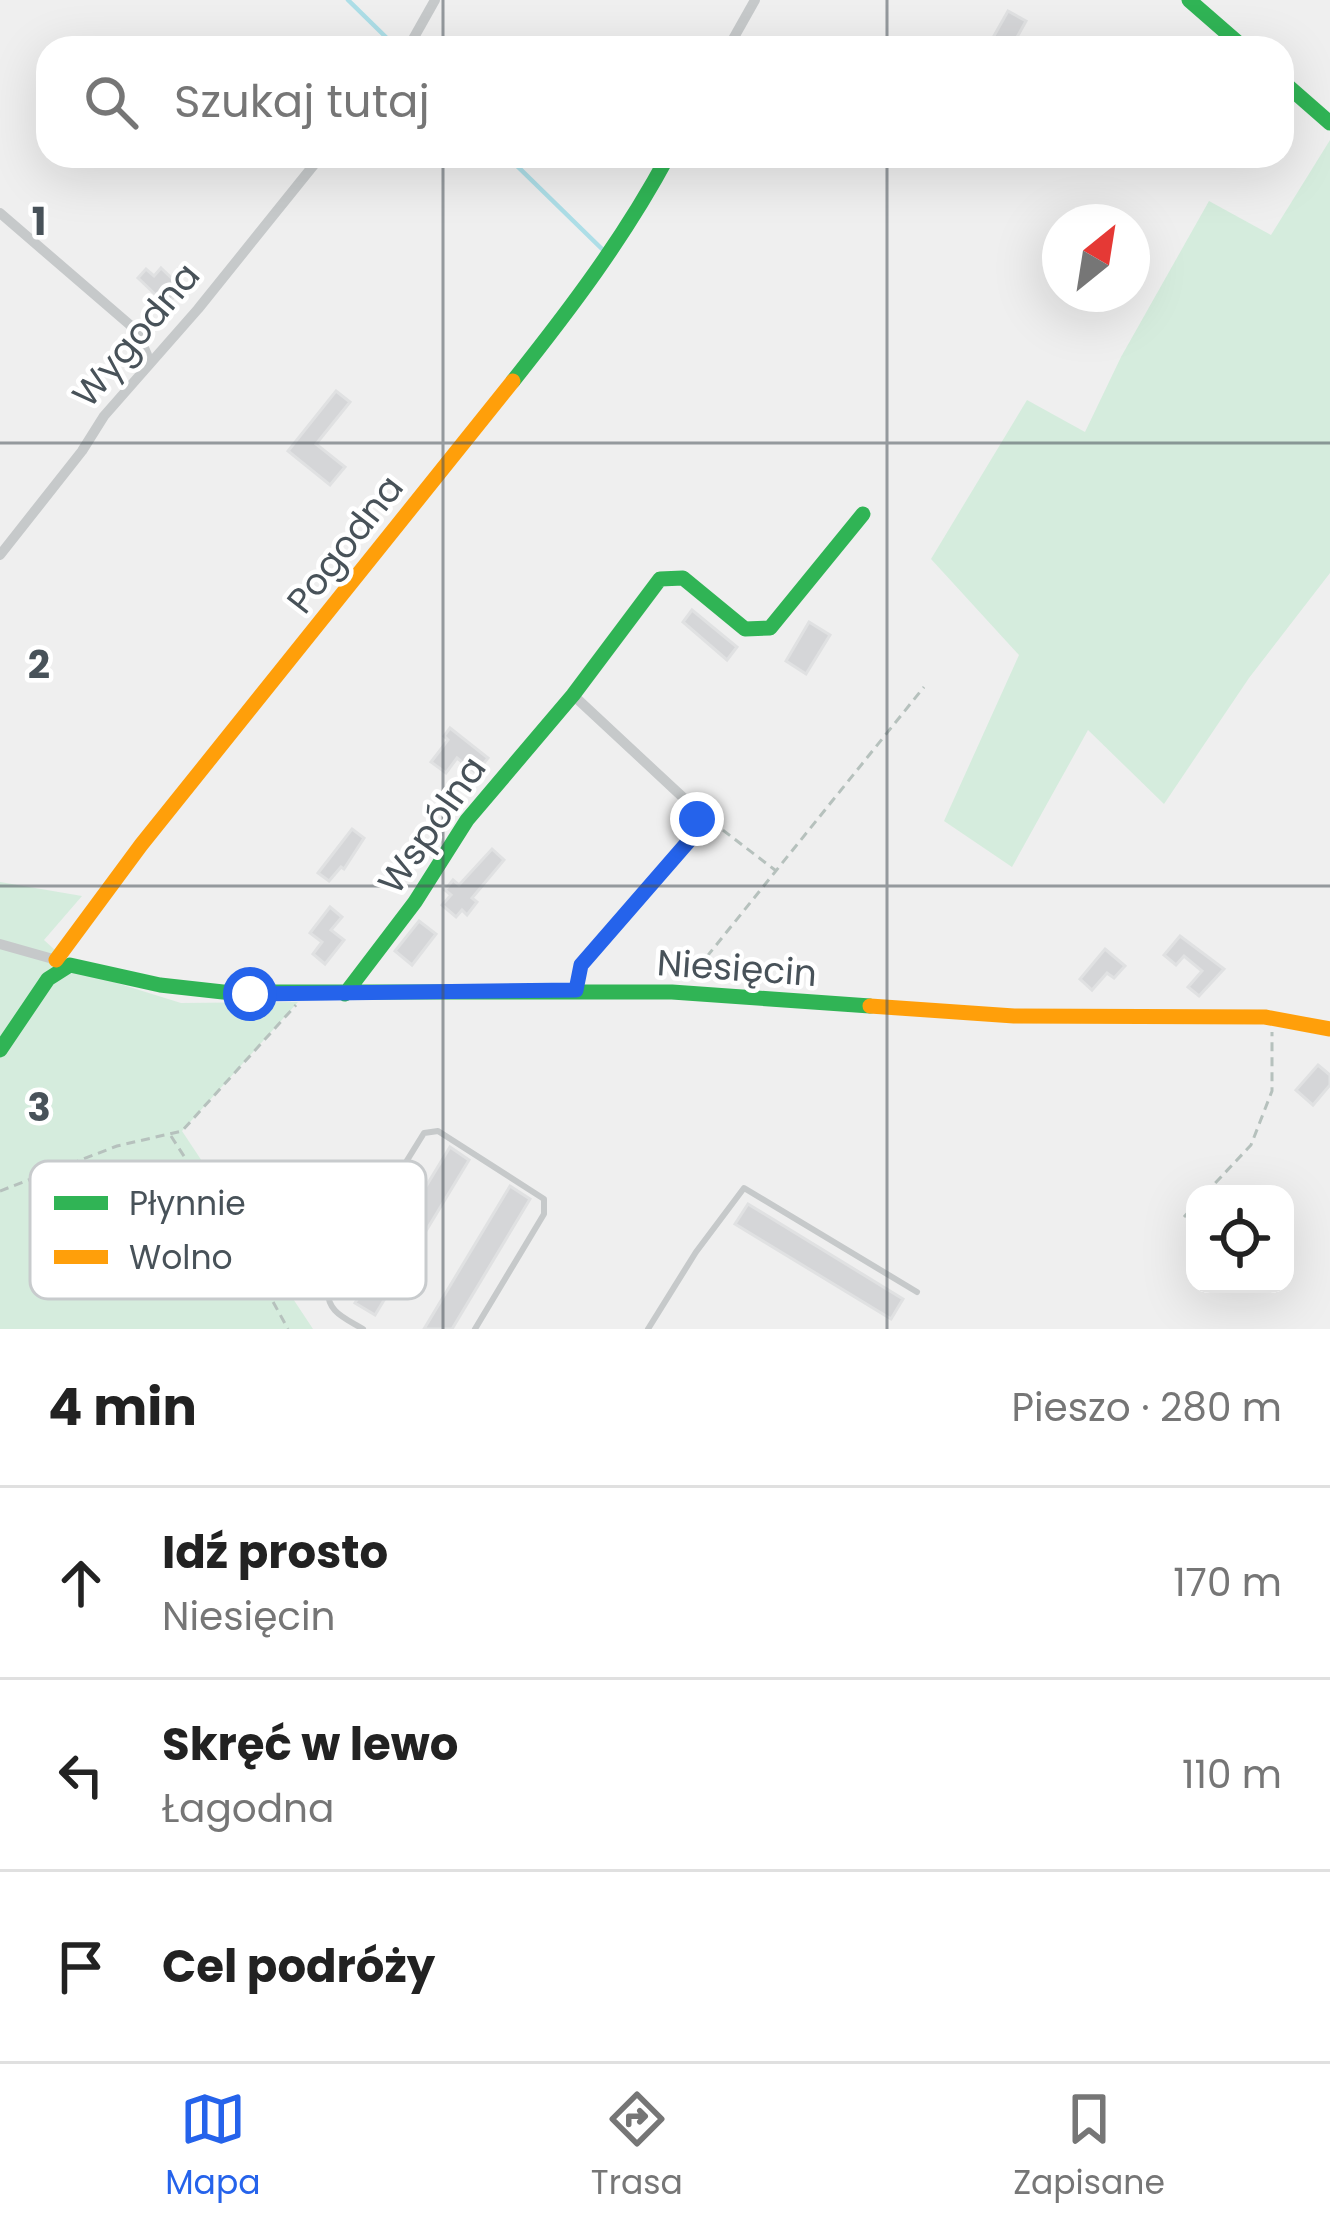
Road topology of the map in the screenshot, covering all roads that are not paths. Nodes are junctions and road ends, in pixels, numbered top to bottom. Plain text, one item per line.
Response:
1 (435, 0) edge
2 (755, 0) edge
3 (1189, 0) edge
4 (415, 36) edge
5 (735, 36) edge
6 (1230, 36) edge
7 (1294, 92) edge
8 (1330, 123) edge
9 (311, 168) edge
10 (662, 168) edge
11 (0, 213) edge
12 (143, 371) junction
13 (862, 514) dead end
14 (0, 555) edge
15 (573, 695) junction
16 (0, 944) edge
17 (63, 962) junction
18 (576, 990) junction
19 (345, 994) junction
20 (1330, 1029) edge
21 (0, 1050) edge
22 (407, 1161) edge
23 (916, 1292) dead end
24 (327, 1299) edge
25 (363, 1329) edge
26 (475, 1329) edge
27 (648, 1329) edge

1 - 4 street
2 - 5 street
3 - 6 street
7 - 8 street
9 - 12 street, Wygodna
10 - 17 street, Pogodna
11 - 12 street
12 - 14 street, Wygodna
13 - 15 street, Wspólna
15 - 18 street
15 - 19 street, Wspólna
16 - 17 street
17 - 19 street, Niesięcin
17 - 21 street, Pogodna
18 - 19 street, Niesięcin
18 - 20 street, Niesięcin
22 - 26 lane
23 - 27 lane
24 - 25 lane

